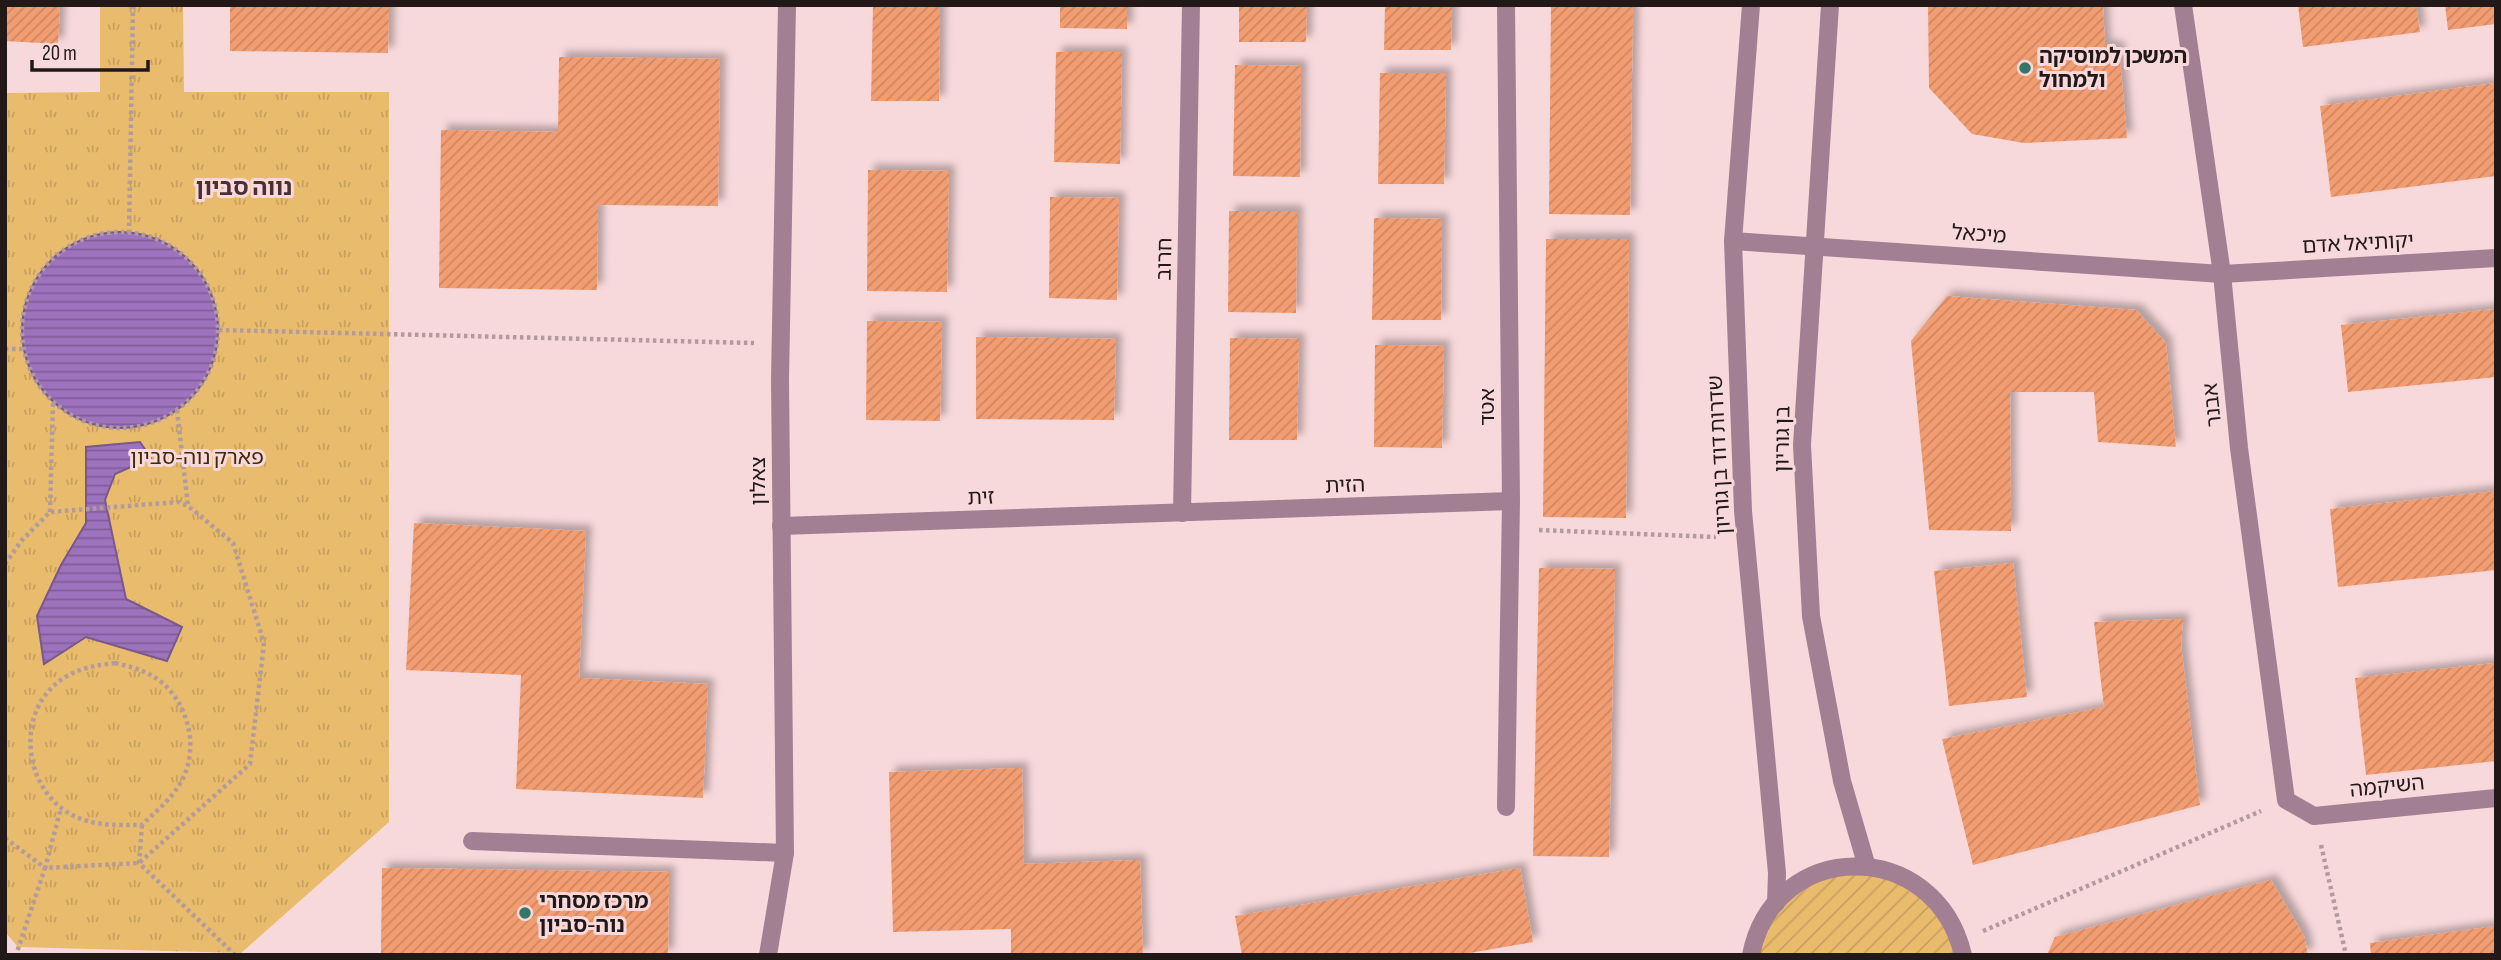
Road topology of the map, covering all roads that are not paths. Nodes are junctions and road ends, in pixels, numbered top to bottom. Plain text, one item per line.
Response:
1 (787, 5) edge
2 (1191, 5) edge
3 (1507, 5) edge
4 (1751, 5) edge
5 (1830, 5) edge
6 (2183, 5) edge
7 (1733, 241) junction
8 (1815, 245) junction
9 (2496, 258) edge
10 (2222, 274) junction
11 (1511, 501) junction
12 (1182, 513) junction
13 (781, 526) junction
14 (2496, 799) edge
15 (1506, 807) dead end
16 (2314, 817) joint
17 (472, 841) dead end
18 (785, 853) junction
19 (1867, 867) junction
20 (1776, 902) junction
21 (1961, 948) edge
22 (768, 955) edge
23 (1751, 955) edge

1 - 13 street, צאלון
2 - 12 street, חרוב
3 - 11 street, אטד
4 - 7 street, שדרות דוד בן גוריון
5 - 8 street, בן גוריון
6 - 10 street, אבנר
7 - 8 street, מיכאל
7 - 20 street, שדרות דוד בן גוריון
8 - 10 street, מיכאל
8 - 19 street, בן גוריון
9 - 10 street, יקותיאל אדם
10 - 16 street, אבנר
11 - 12 street, הזית
11 - 15 street, אטד
12 - 13 street, זית
13 - 18 street, צאלון
14 - 16 street, השיקמה
17 - 18 street
18 - 22 street, צאלון
19 - 20 street
19 - 21 street
20 - 23 street

